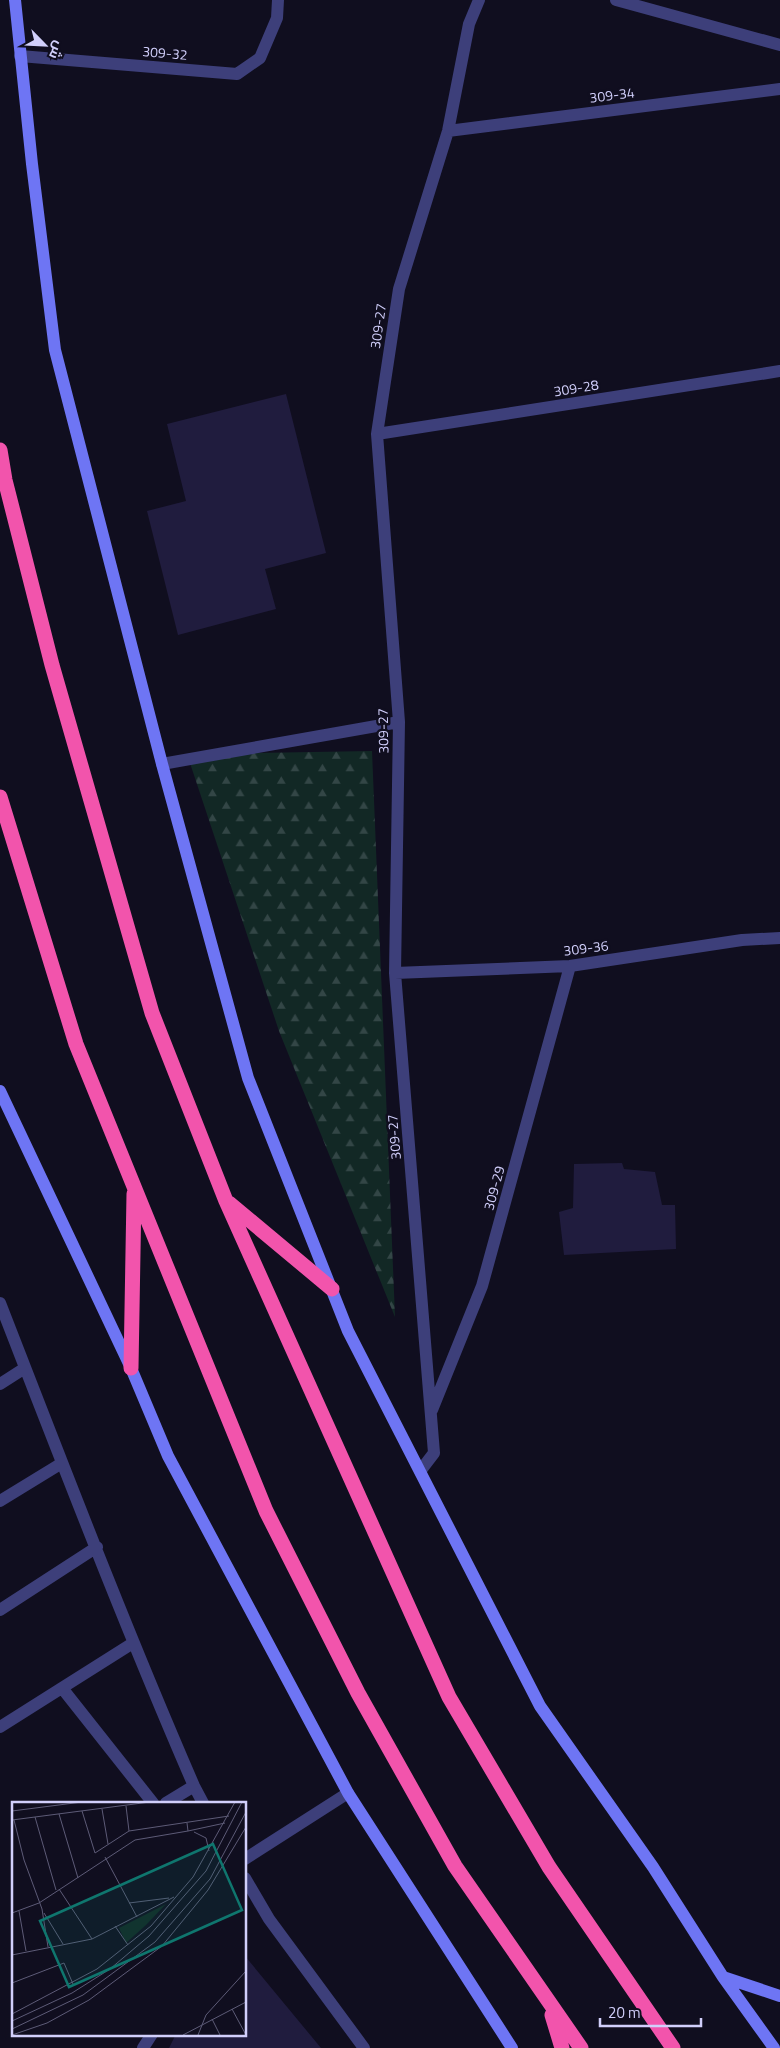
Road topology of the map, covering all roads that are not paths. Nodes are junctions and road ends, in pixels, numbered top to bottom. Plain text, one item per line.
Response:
1 (15, 0) edge
2 (278, 0) edge
3 (479, 0) edge
4 (616, 0) edge
5 (780, 45) edge
6 (20, 56) junction
7 (780, 89) edge
8 (448, 130) junction
9 (780, 371) edge
10 (377, 434) junction
11 (0, 450) edge
12 (399, 722) junction
13 (162, 764) junction
14 (0, 797) edge
15 (780, 938) edge
16 (570, 966) junction
17 (395, 973) junction
18 (0, 1091) edge
19 (134, 1188) junction
20 (226, 1201) junction
21 (332, 1288) junction
22 (0, 1303) edge
23 (25, 1368) junction
24 (131, 1368) junction
25 (0, 1384) edge
26 (431, 1413) junction
27 (62, 1463) junction
28 (420, 1470) junction
29 (0, 1501) edge
30 (97, 1547) junction
31 (0, 1610) edge
32 (133, 1643) junction
33 (62, 1688) junction
34 (0, 1727) edge
35 (194, 1786) junction
36 (348, 1793) junction
37 (152, 1802) edge
38 (168, 1802) edge
39 (202, 1802) edge
40 (246, 1858) edge
41 (246, 1880) edge
42 (723, 1976) junction
43 (780, 1996) edge
44 (548, 2004) junction
45 (151, 2036) edge
46 (143, 2048) edge
47 (364, 2048) edge
48 (512, 2048) edge
49 (562, 2048) edge
50 (581, 2048) edge
51 (673, 2048) edge
52 (774, 2048) edge

1 - 6 main road
2 - 6 street, 309-32
3 - 8 street, 309-27
4 - 5 street
6 - 13 main road
7 - 8 street, 309-34
8 - 10 street, 309-27
9 - 10 street, 309-28
10 - 12 street, 309-27
11 - 20 highway
12 - 13 street
12 - 17 street, 309-27
13 - 21 main road
14 - 19 highway
15 - 16 street, 309-36
16 - 17 street, 309-36
16 - 26 street, 309-29
17 - 26 street, 309-27
18 - 24 main road
19 - 24 highway
19 - 44 highway
20 - 21 highway
20 - 51 highway
21 - 28 main road
22 - 23 street
23 - 25 street
23 - 27 street
24 - 36 main road
26 - 28 street, 309-27
27 - 29 street
27 - 30 street
28 - 42 main road
30 - 31 street
30 - 32 street
32 - 33 street
32 - 35 street
33 - 34 street
33 - 37 street
35 - 38 street
35 - 39 street
36 - 40 street
36 - 48 main road
41 - 47 street
42 - 43 main road
42 - 52 main road
44 - 49 highway
44 - 50 highway
45 - 46 street

